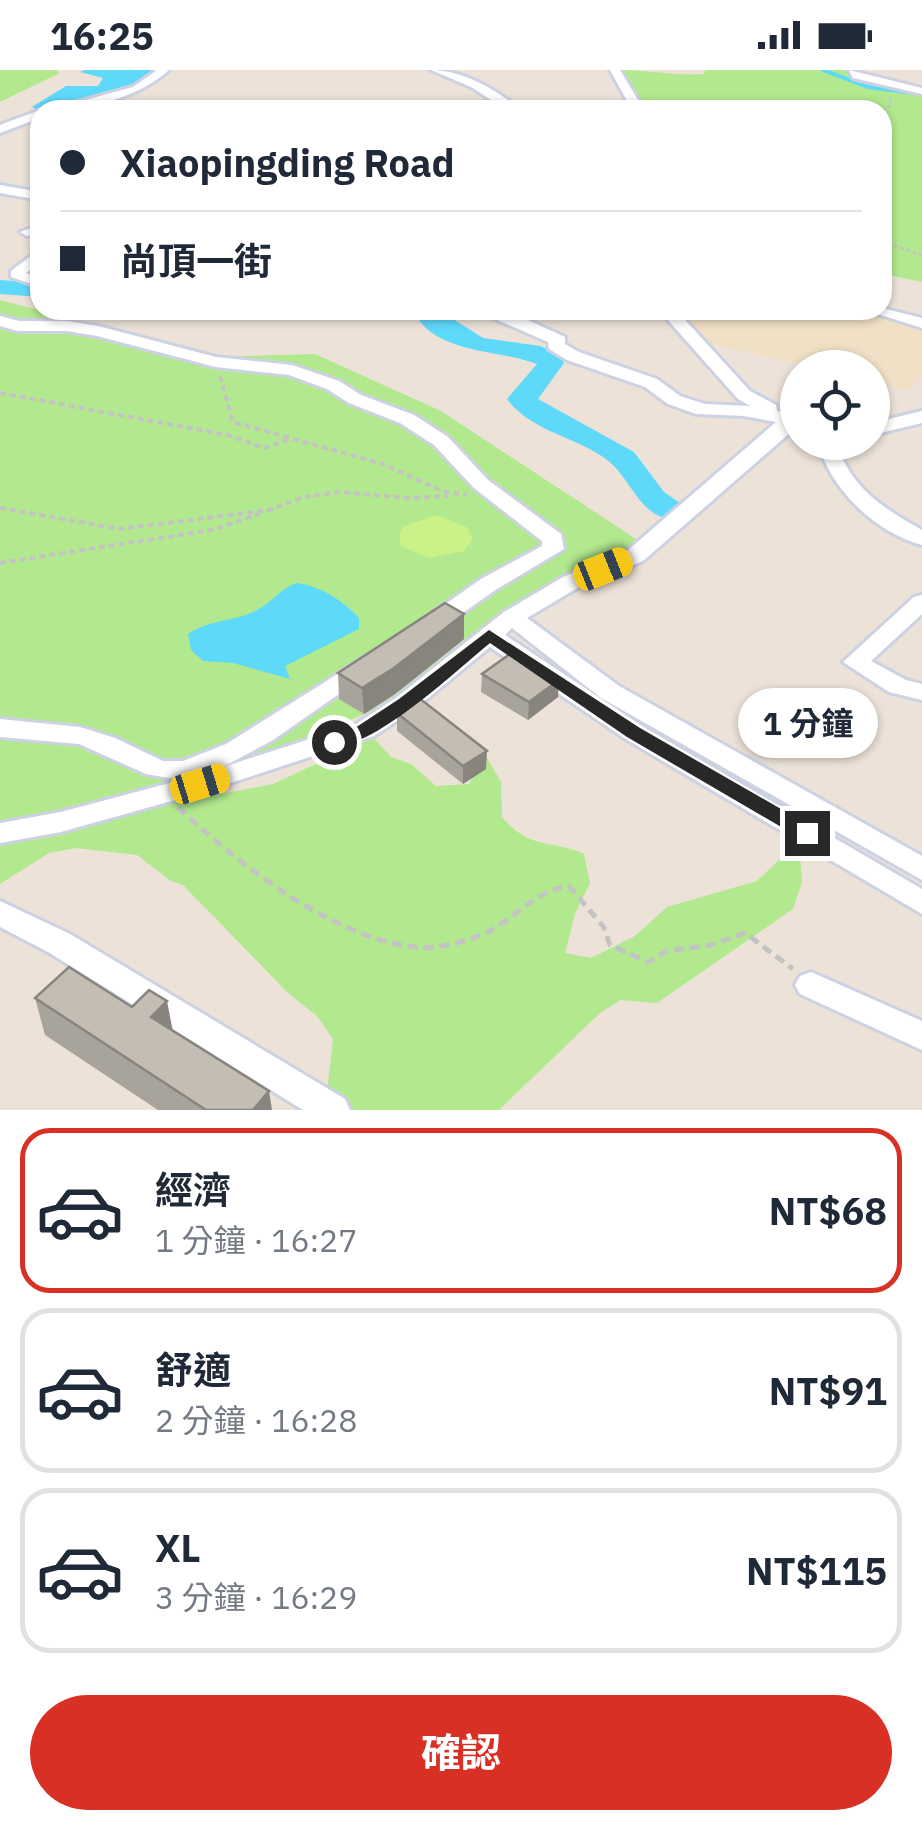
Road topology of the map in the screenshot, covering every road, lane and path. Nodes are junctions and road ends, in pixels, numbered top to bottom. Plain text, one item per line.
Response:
1 (164, 70) edge
2 (436, 70) edge
3 (616, 70) edge
4 (662, 70) edge
5 (692, 70) edge
6 (854, 70) edge
7 (922, 90) edge
8 (903, 94) dead end
9 (94, 100) edge
10 (499, 100) edge
11 (632, 100) edge
12 (890, 100) edge
13 (30, 118) edge
14 (0, 128) edge
15 (0, 190) edge
16 (30, 194) edge
17 (892, 245) edge
18 (922, 255) edge
19 (30, 262) edge
20 (30, 280) edge
21 (892, 315) edge
22 (0, 320) edge
23 (510, 320) edge
24 (676, 320) edge
25 (922, 323) edge
26 (216, 362) junction
27 (0, 393) edge
28 (780, 413) edge
29 (780, 417) edge
30 (922, 417) edge
31 (890, 425) edge
32 (780, 432) edge
33 (290, 439) junction
34 (830, 460) edge
35 (482, 484) junction
36 (448, 496) junction
37 (0, 508) edge
38 (268, 510) junction
39 (922, 539) edge
40 (0, 562) edge
41 (922, 602) edge
42 (512, 616) junction
43 (414, 634) edge
44 (489, 635) junction
45 (386, 652) edge
46 (922, 692) edge
47 (0, 728) edge
48 (175, 803) dead end
49 (0, 833) edge
50 (922, 869) edge
51 (922, 903) edge
52 (0, 913) edge
53 (811, 985) joint
54 (922, 1036) edge
55 (333, 1110) edge

1 - 9 street
2 - 10 street
3 - 11 street
4 - 5 street
6 - 7 street
8 - 12 path
13 - 14 street
15 - 16 street
17 - 18 path
19 - 20 street
21 - 25 street
22 - 26 street
23 - 29 street
24 - 28 street
26 - 33 path
26 - 35 street
27 - 33 path
30 - 31 street
32 - 42 street
33 - 36 path
34 - 39 street
35 - 36 path
35 - 43 street
36 - 38 path
37 - 38 path
38 - 40 path
41 - 46 street
42 - 44 street
42 - 50 street
44 - 49 street
44 - 51 street
45 - 47 street
48 - 53 path
52 - 55 street
53 - 54 street

